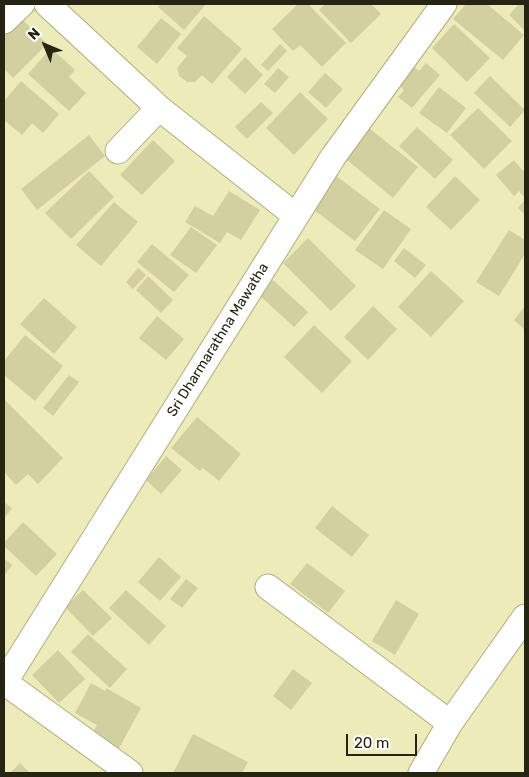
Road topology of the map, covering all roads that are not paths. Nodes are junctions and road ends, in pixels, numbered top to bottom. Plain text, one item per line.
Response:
1 (22, 4) edge
2 (47, 4) edge
3 (444, 4) edge
4 (4, 21) edge
5 (159, 108) junction
6 (118, 152) dead end
7 (296, 216) junction
8 (268, 587) dead end
9 (525, 617) edge
10 (4, 683) edge
11 (450, 724) junction
12 (130, 773) edge
13 (421, 773) edge

1 - 4 street
2 - 5 street
3 - 7 street, Sri Dharmarathna Mawatha
5 - 6 street
5 - 7 street
7 - 10 street, Sri Dharmarathna Mawatha
8 - 11 street
9 - 11 street
10 - 12 street
11 - 13 street

